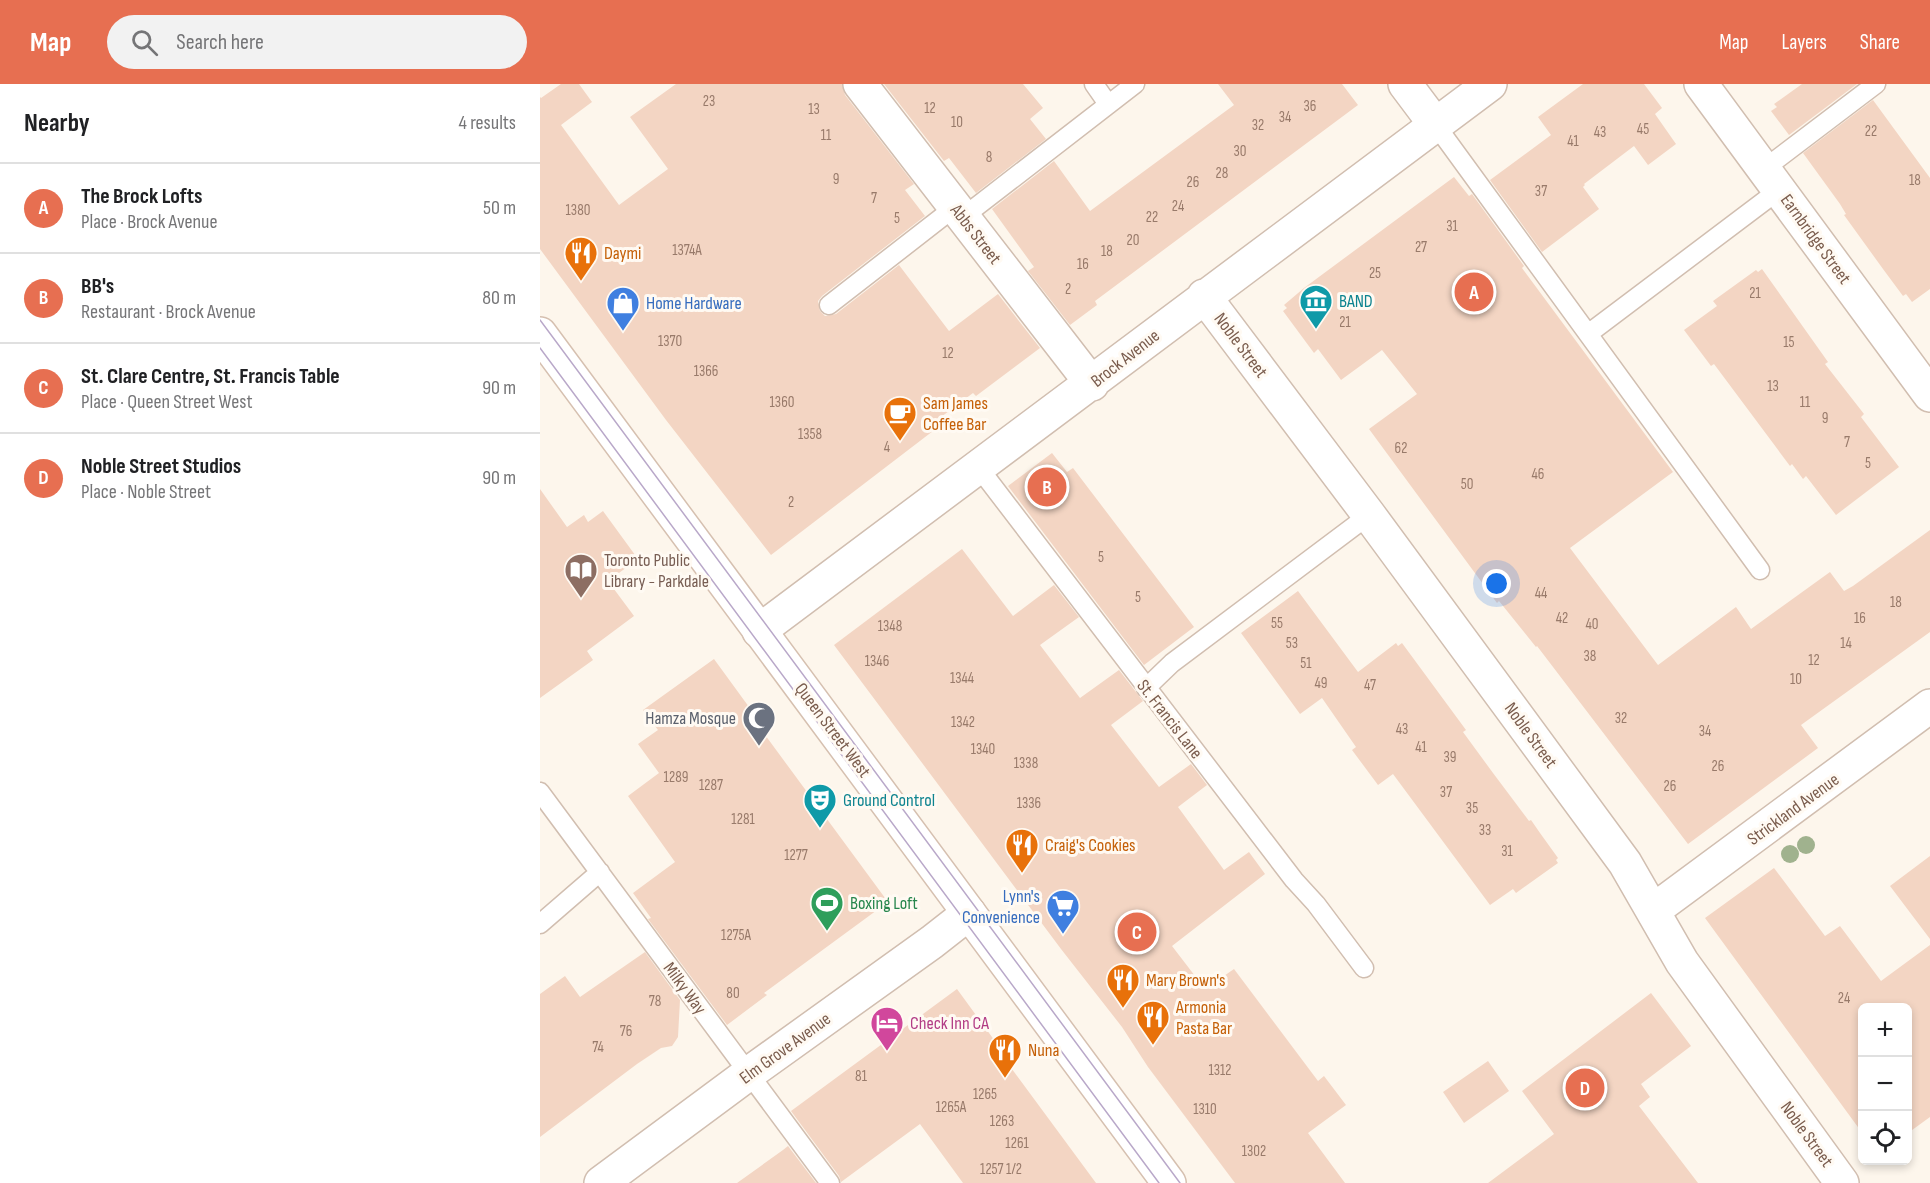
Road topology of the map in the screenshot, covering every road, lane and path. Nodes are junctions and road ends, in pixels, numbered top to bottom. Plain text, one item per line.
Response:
1 (860, 84) edge
2 (1094, 84) edge
3 (1135, 84) edge
4 (1405, 84) edge
5 (1490, 84) edge
6 (1701, 84) edge
7 (1876, 84) edge
8 (1108, 104) junction
9 (1435, 124) junction
10 (1772, 179) junction
11 (959, 212) junction
12 (1204, 296) junction
13 (829, 305) dead end
14 (1588, 334) junction
15 (542, 341) edge
16 (1092, 384) junction
17 (1930, 395) edge
18 (979, 468) junction
19 (1369, 515) junction
20 (1760, 570) dead end
21 (759, 631) junction
22 (1146, 688) junction
23 (1930, 706) edge
24 (540, 792) edge
25 (600, 872) junction
26 (1654, 910) junction
27 (969, 913) junction
28 (540, 924) edge
29 (1364, 968) dead end
30 (748, 1074) junction
31 (601, 1183) edge
32 (830, 1183) edge
33 (1168, 1183) edge
34 (1842, 1183) edge

1 - 11 street, Abbs Street
2 - 8 lane
3 - 8 lane
4 - 9 street
5 - 9 street, Brock Avenue
6 - 10 street, Earnbridge Street
7 - 10 lane
8 - 11 lane
9 - 12 street, Brock Avenue
9 - 14 lane
10 - 14 lane
10 - 17 street, Earnbridge Street
11 - 13 lane
11 - 16 street, Abbs Street
12 - 16 street, Brock Avenue
12 - 19 street, Noble Street
14 - 20 lane
15 - 21 street, Queen Street West
16 - 18 street, Brock Avenue
18 - 21 street, Brock Avenue
18 - 22 lane, St. Francis Lane
19 - 22 lane
19 - 26 street, Noble Street
21 - 27 street, Queen Street West
22 - 29 lane, St. Francis Lane
23 - 26 street, Strickland Avenue
24 - 25 lane, Milky Way
25 - 28 lane
25 - 30 lane, Milky Way
26 - 34 street, Noble Street
27 - 30 street, Elm Grove Avenue
27 - 33 street, Queen Street West
30 - 31 street, Elm Grove Avenue
30 - 32 lane, Milky Way

